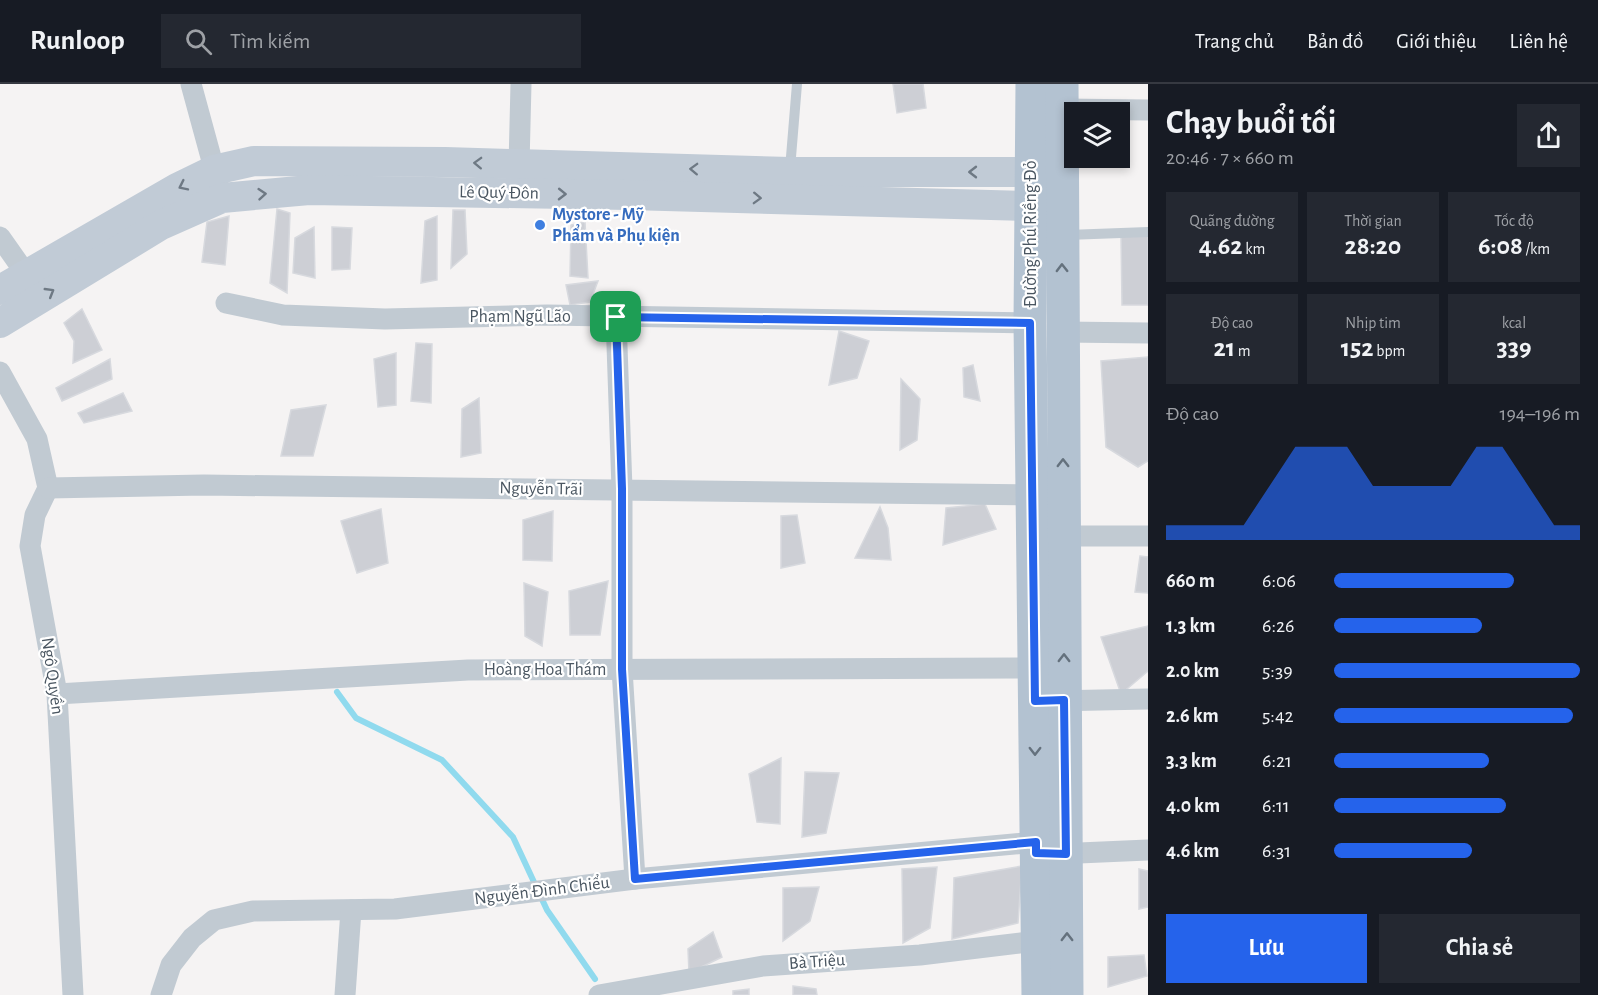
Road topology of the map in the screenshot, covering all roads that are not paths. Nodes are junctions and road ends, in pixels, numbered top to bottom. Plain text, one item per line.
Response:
1 (191, 84) edge
2 (521, 84) edge
3 (797, 84) edge
4 (1032, 84) edge
5 (1062, 96) edge
6 (1148, 111) edge
7 (519, 165) junction
8 (790, 172) junction
9 (1046, 172) junction
10 (218, 184) junction
11 (1051, 216) junction
12 (1148, 232) edge
13 (0, 237) edge
14 (26, 274) junction
15 (0, 290) edge
16 (226, 303) dead end
17 (616, 317) junction
18 (0, 323) edge
19 (1030, 323) junction
20 (1062, 332) junction
21 (1148, 333) edge
22 (0, 372) edge
23 (48, 488) junction
24 (622, 489) junction
25 (1034, 495) junction
26 (1064, 536) junction
27 (1148, 536) edge
28 (1034, 668) junction
29 (622, 669) junction
30 (57, 694) junction
31 (1148, 699) edge
32 (1050, 701) junction
33 (1046, 850) junction
34 (1148, 850) edge
35 (635, 879) junction
36 (351, 910) junction
37 (1037, 941) junction
38 (73, 995) edge
39 (161, 995) edge
40 (345, 995) edge
41 (599, 995) edge
42 (1038, 995) edge
43 (1067, 995) edge

1 - 10 street
2 - 7 street
3 - 8 lane
4 - 9 main road, Đường Phú Riềng Đỏ
5 - 6 street
5 - 9 main road, Đường Phú Riềng Đỏ
8 -> 7 main road, Lê Quý Đôn
7 -> 10 main road, Lê Quý Đôn
9 -> 8 main road, Lê Quý Đôn
9 - 11 main road, Đường Phú Riềng Đỏ
10 -> 11 main road, Lê Quý Đôn
10 -> 14 main road, Lê Quý Đôn
18 -> 10 main road, Lê Quý Đôn
11 - 12 lane
11 - 19 main road, Đường Phú Riềng Đỏ
20 -> 11 main road, Đường Phú Riềng Đỏ
13 - 14 street
14 - 15 main road, Lê Quý Đôn
16 - 17 street, Phạm Ngũ Lão
17 - 19 street, Phạm Ngũ Lão
17 - 24 street
19 - 25 main road, Đường Phú Riềng Đỏ
20 - 21 street
26 -> 20 main road, Đường Phú Riềng Đỏ
22 - 23 street
23 - 24 street, Nguyễn Trãi
23 - 30 street, Ngô Quyền
24 - 25 street, Nguyễn Trãi
24 - 29 street
25 - 28 main road, Đường Phú Riềng Đỏ
26 - 27 street
32 -> 26 main road, Đường Phú Riềng Đỏ
28 - 29 street, Hoàng Hoa Thám
28 - 32 main road, Đường Phú Riềng Đỏ
29 - 30 street, Hoàng Hoa Thám
29 - 35 street
30 - 38 street, Ngô Quyền
31 - 32 street
32 - 33 main road, Đường Phú Riềng Đỏ
33 - 34 street, Nguyễn Đình Chiểu
33 - 35 street, Nguyễn Đình Chiểu
33 - 37 main road, Đường Phú Riềng Đỏ
43 -> 33 main road, Đường Phú Riềng Đỏ
35 - 36 street, Nguyễn Đình Chiểu
36 - 39 street, Nguyễn Đình Chiểu
36 - 40 street
37 - 41 street, Bà Triệu
37 - 42 main road, Đường Phú Riềng Đỏ

